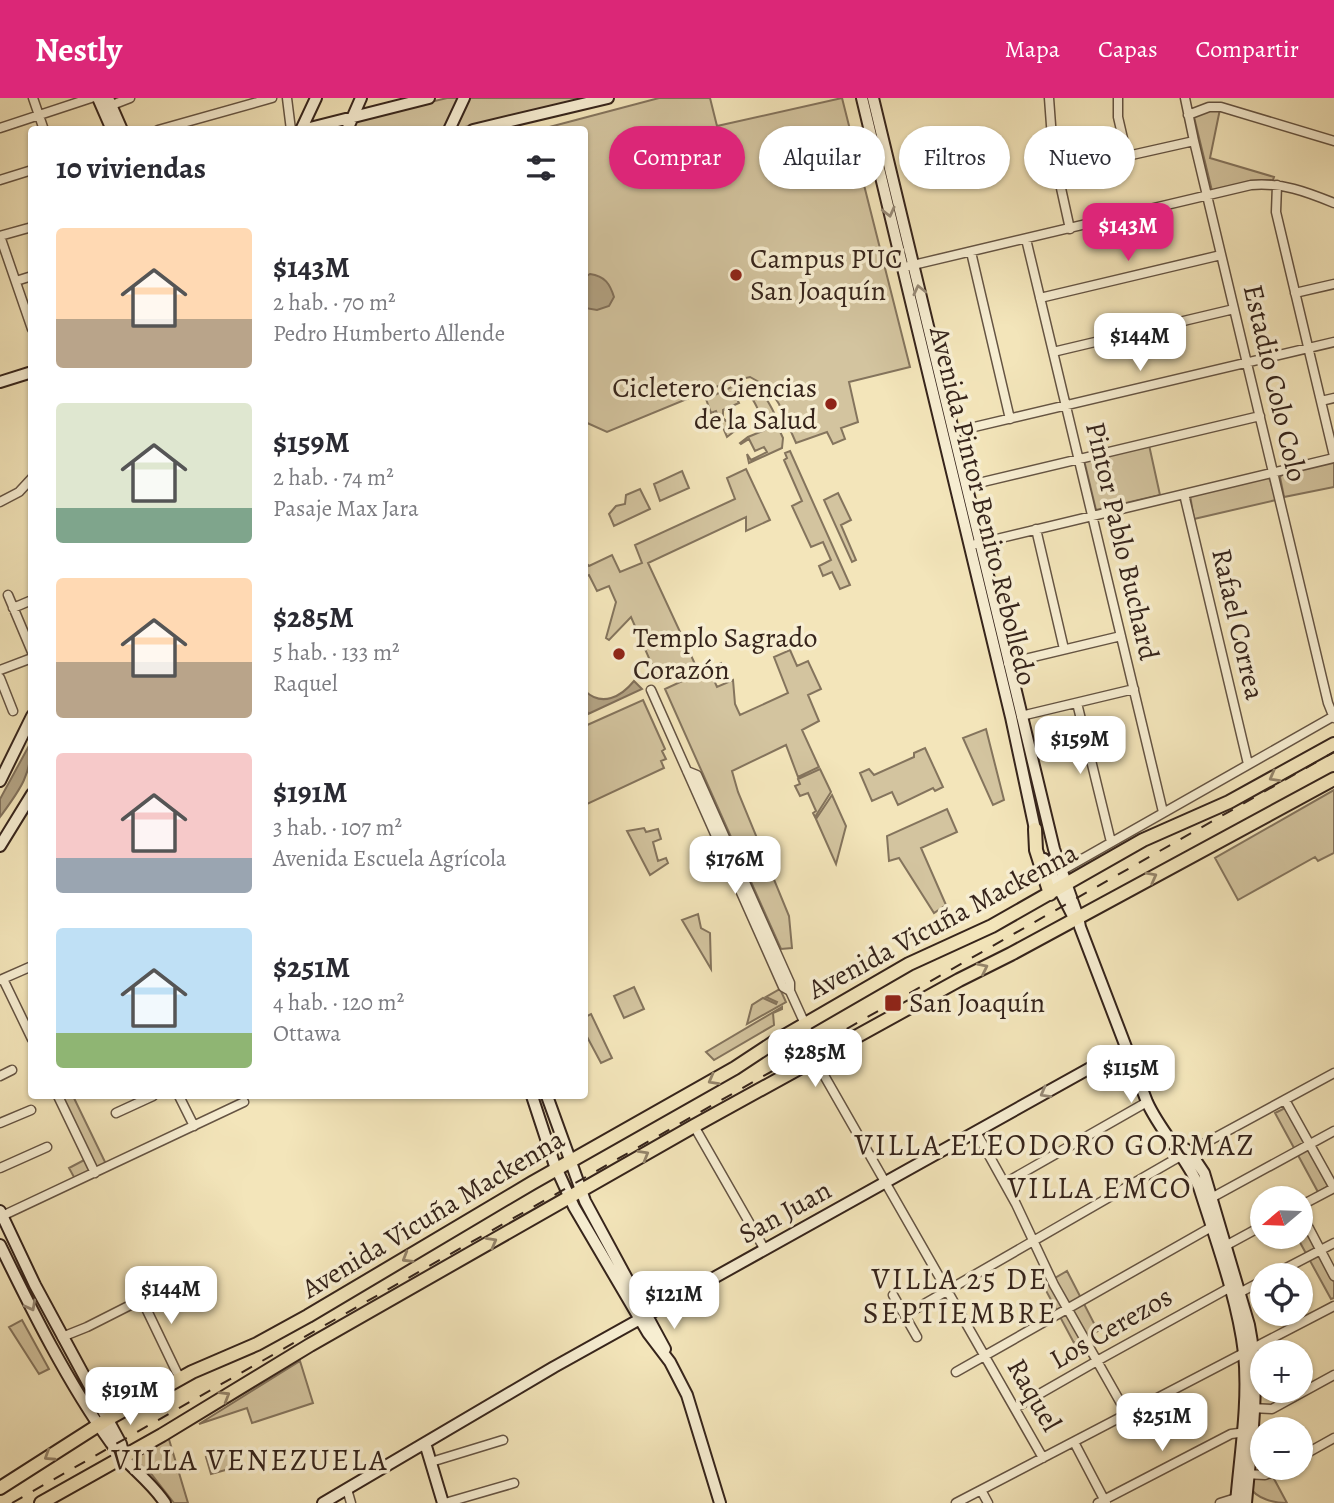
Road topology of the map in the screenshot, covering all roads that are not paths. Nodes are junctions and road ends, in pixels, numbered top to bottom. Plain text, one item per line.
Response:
1 (33, 98) edge
2 (92, 98) edge
3 (97, 98) edge
4 (130, 98) edge
5 (272, 98) edge
6 (287, 98) edge
7 (316, 98) edge
8 (361, 98) edge
9 (429, 98) edge
10 (464, 98) edge
11 (608, 98) edge
12 (862, 98) edge
13 (873, 98) edge
14 (1049, 98) edge
15 (1118, 98) edge
16 (1185, 98) edge
17 (417, 100) edge
18 (110, 102) edge
19 (373, 111) junction
20 (1188, 114) junction
21 (39, 115) junction
22 (347, 122) edge
23 (43, 126) edge
24 (110, 126) edge
25 (120, 126) edge
26 (172, 126) edge
27 (290, 126) edge
28 (306, 126) edge
29 (323, 126) edge
30 (451, 126) edge
31 (490, 126) edge
32 (1051, 126) edge
33 (1120, 126) edge
34 (0, 128) edge
35 (1194, 141) junction
36 (1334, 141) edge
37 (1135, 154) edge
38 (28, 171) edge
39 (0, 180) edge
40 (1277, 185) junction
41 (1060, 189) edge
42 (1207, 196) junction
43 (1334, 203) edge
44 (28, 228) edge
45 (1070, 229) junction
46 (0, 236) edge
47 (1026, 239) junction
48 (971, 252) junction
49 (1222, 256) junction
50 (908, 266) junction
51 (28, 277) edge
52 (16, 281) junction
53 (1334, 285) edge
54 (1296, 293) junction
55 (1040, 298) junction
56 (1234, 309) junction
57 (28, 317) edge
58 (1334, 342) edge
59 (1308, 348) junction
60 (1053, 352) junction
61 (1247, 363) junction
62 (28, 373) edge
63 (0, 382) edge
64 (1334, 398) edge
65 (1321, 401) junction
66 (1066, 405) junction
67 (1260, 416) junction
68 (1010, 419) junction
69 (953, 432) junction
70 (1334, 457) edge
71 (1079, 458) junction
72 (1273, 473) junction
73 (28, 482) edge
74 (966, 486) junction
75 (1184, 494) junction
76 (0, 502) edge
77 (1093, 516) junction
78 (1036, 530) junction
79 (974, 544) junction
80 (8, 595) dead end
81 (28, 602) edge
82 (13, 608) junction
83 (1121, 636) junction
84 (28, 644) edge
85 (1064, 649) junction
86 (28, 660) edge
87 (1008, 663) junction
88 (0, 670) edge
89 (0, 678) edge
90 (1134, 689) junction
91 (651, 690) dead end
92 (1077, 703) junction
93 (13, 711) dead end
94 (1021, 716) junction
95 (1334, 717) edge
96 (28, 724) edge
97 (1334, 744) edge
98 (1248, 764) junction
99 (1334, 779) edge
100 (0, 781) edge
101 (28, 805) edge
102 (1043, 810) junction
103 (1163, 812) junction
104 (1032, 813) junction
105 (1035, 829) joint
106 (1111, 842) junction
107 (0, 846) edge
108 (1061, 871) junction
109 (1058, 889) junction
110 (1077, 919) junction
111 (28, 968) edge
112 (2, 980) edge
113 (805, 1024) junction
114 (28, 1031) edge
115 (1126, 1048) junction
116 (816, 1060) junction
117 (12, 1070) dead end
118 (1334, 1073) edge
119 (0, 1076) edge
120 (59, 1099) edge
121 (146, 1099) edge
122 (180, 1099) edge
123 (533, 1099) edge
124 (548, 1099) edge
125 (1285, 1100) junction
126 (244, 1102) dead end
127 (1147, 1102) junction
128 (31, 1110) dead end
129 (116, 1113) dead end
130 (0, 1123) edge
131 (194, 1126) junction
132 (694, 1126) junction
133 (1334, 1131) edge
134 (976, 1132) junction
135 (1310, 1144) junction
136 (47, 1147) dead end
137 (1186, 1154) junction
138 (573, 1166) junction
139 (0, 1168) edge
140 (95, 1173) junction
141 (558, 1173) junction
142 (885, 1183) junction
143 (1005, 1183) junction
144 (1334, 1188) edge
145 (576, 1195) junction
146 (1213, 1197) junction
147 (1313, 1200) edge
148 (1, 1215) edge
149 (1216, 1225) junction
150 (1250, 1233) edge
151 (1313, 1234) edge
152 (1033, 1241) junction
153 (1334, 1243) edge
154 (1227, 1245) junction
155 (1, 1246) edge
156 (18, 1250) junction
157 (765, 1250) junction
158 (1321, 1250) junction
159 (1296, 1263) edge
160 (1334, 1276) edge
161 (170, 1285) dead end
162 (1250, 1287) edge
163 (1229, 1288) junction
164 (947, 1290) junction
165 (1241, 1292) junction
166 (893, 1295) dead end
167 (142, 1300) junction
168 (1334, 1306) edge
169 (1068, 1308) junction
170 (905, 1315) junction
171 (644, 1317) junction
172 (62, 1337) junction
173 (917, 1337) dead end
174 (49, 1339) junction
175 (1249, 1351) junction
176 (985, 1356) junction
177 (1098, 1361) junction
178 (956, 1372) dead end
179 (1334, 1375) edge
180 (180, 1378) junction
181 (1015, 1408) junction
182 (1249, 1408) junction
183 (1127, 1414) junction
184 (103, 1422) junction
185 (1247, 1432) junction
186 (1334, 1438) edge
187 (503, 1440) dead end
188 (1074, 1441) junction
189 (425, 1443) junction
190 (1313, 1450) edge
191 (124, 1456) junction
192 (1043, 1458) junction
193 (431, 1462) junction
194 (1244, 1474) junction
195 (1250, 1474) edge
196 (514, 1483) dead end
197 (0, 1488) edge
198 (347, 1489) junction
199 (981, 1490) junction
200 (1241, 1501) edge
201 (1102, 1502) edge
202 (41, 1503) edge
203 (165, 1503) edge
204 (323, 1503) edge
205 (351, 1503) edge
206 (444, 1503) edge
207 (720, 1503) edge
208 (956, 1503) edge
209 (988, 1503) edge
210 (1220, 1503) edge
211 (1258, 1503) edge

1 - 21 street
2 - 21 street
3 - 24 street
4 - 18 street
5 - 26 street
6 - 27 street
7 - 28 street
8 - 19 street
8 - 22 street
9 - 17 street
10 - 30 street
11 - 31 street
12 -> 50 street, Avenida Pintor Benito Rebolledo
13 - 50 street, Avenida Pintor Benito Rebolledo
14 - 32 street
15 - 33 street
16 - 20 street, Estadio Colo Colo
17 - 19 street
18 - 25 street
19 - 22 street
20 - 35 street, Estadio Colo Colo
20 - 36 street
21 - 23 street
21 - 34 street
22 - 29 street
35 - 37 street
35 - 42 street, Estadio Colo Colo
38 - 39 street
40 - 42 street
40 - 43 street
40 - 54 street
41 - 45 street
42 - 45 street
42 - 49 street, Estadio Colo Colo
44 - 46 street
45 - 47 street
46 - 52 street
47 - 48 street
47 - 55 street, Pintor Pablo Buchard
48 - 50 street
48 - 68 street
49 - 55 street
49 - 56 street, Estadio Colo Colo
69 -> 50 street, Avenida Pintor Benito Rebolledo
50 - 79 street, Avenida Pintor Benito Rebolledo
51 - 52 street
52 - 57 street
53 - 54 street
54 - 59 street
55 - 60 street, Pintor Pablo Buchard
56 - 60 street
56 - 61 street, Estadio Colo Colo
58 - 59 street
59 - 61 street
59 - 65 street
60 - 66 street, Pintor Pablo Buchard
61 - 66 street
61 - 67 street, Estadio Colo Colo
62 - 63 street
64 - 65 street
65 - 70 street
66 - 68 street
66 - 71 street, Pintor Pablo Buchard
67 - 71 street
67 - 72 street, Estadio Colo Colo
68 - 69 street
69 - 74 street, Avenida Pintor Benito Rebolledo
70 - 72 street
71 - 74 street
71 - 77 street, Pintor Pablo Buchard
72 - 75 street
72 - 95 street, Estadio Colo Colo
73 - 76 street
74 - 79 street, Avenida Pintor Benito Rebolledo
75 - 77 street
75 - 98 street, Rafael Correa
77 - 78 street
77 - 83 street, Pintor Pablo Buchard
78 - 79 street
78 - 85 street
79 - 87 street, Avenida Pintor Benito Rebolledo
79 - 104 street, Avenida Pintor Benito Rebolledo
80 - 82 street
81 - 82 street
82 - 84 street
83 - 85 street
83 - 90 street, Pintor Pablo Buchard
85 - 87 street
86 - 88 street
87 - 94 street, Avenida Pintor Benito Rebolledo
89 - 93 street
90 - 92 street
90 - 103 street, Pintor Pablo Buchard
91 - 113 street, Raquel
92 - 94 street
92 - 106 street
94 - 102 street, Avenida Pintor Benito Rebolledo
95 - 98 street
96 - 100 street
97 -> 109 main road, Avenida Vicuña Mackenna
98 - 103 street
110 -> 99 main road, Avenida Vicuña Mackenna
101 - 107 street
102 - 104 street
102 - 108 street, Avenida Pintor Benito Rebolledo
103 - 106 street
104 - 105 street, Avenida Pintor Benito Rebolledo
105 - 109 main road
106 - 108 street
108 - 109 street, Avenida Pintor Benito Rebolledo
109 - 110 street, Avenida Pintor Benito Rebolledo
109 - 113 main road, Avenida Vicuña Mackenna
110 - 115 street, Avenida Pintor Benito Rebolledo
116 -> 110 main road, Avenida Vicuña Mackenna
111 - 112 street
112 - 114 street
113 - 116 street, Raquel
113 -> 138 main road, Avenida Vicuña Mackenna
115 - 127 street, Avenida Pintor Benito Rebolledo
115 -> 134 street, San Juan
116 - 132 main road, Avenida Vicuña Mackenna
116 - 142 street, Raquel
117 - 119 street
118 - 125 street
120 - 140 street
121 - 129 street
122 - 131 street
123 - 141 street
124 - 138 street
125 - 135 street
125 - 137 street
126 - 131 street
127 - 137 street, Avenida Pintor Benito Rebolledo
127 - 143 street
128 - 130 street
131 - 140 street
145 -> 132 main road, Avenida Vicuña Mackenna
132 - 157 street
133 - 135 street
134 - 142 street, San Juan
134 - 143 street
135 - 144 street
135 - 146 street
136 - 139 street
137 - 146 street
137 - 149 street
137 - 152 street
138 - 141 main road, Avenida Vicuña Mackenna
138 - 145 street
140 - 148 street
141 - 145 street
141 -> 180 main road, Avenida Vicuña Mackenna
142 - 157 street, San Juan
142 - 164 street, Raquel
143 - 152 street
144 - 147 street
145 - 171 street
191 -> 145 main road, Avenida Vicuña Mackenna
146 - 149 street
148 - 156 street
149 - 154 street
149 - 163 street
149 - 169 street
150 - 154 street
151 - 158 street
152 - 164 street
152 - 169 street
153 - 158 street
154 - 165 street
155 - 156 street
155 -> 174 street
156 - 172 street
157 - 171 street, San Juan
158 - 159 street
158 - 160 street
161 - 167 street
162 - 165 street
163 - 175 street
163 - 177 street, Los Cerezos
164 - 170 street
164 - 176 street, Raquel
165 - 175 street
166 - 170 street
167 - 172 street
167 - 180 street
168 - 175 street
169 - 176 street
169 - 177 street
170 - 173 street
171 - 189 street, San Juan
171 - 207 street
172 - 174 street
172 - 184 street
174 - 184 street
175 - 182 street
175 - 183 street
176 - 178 street
176 - 181 street, Raquel
177 - 181 street, Los Cerezos
177 - 183 street
179 - 182 street
180 - 184 main road, Avenida Vicuña Mackenna
181 - 192 street, Raquel
182 - 185 street
183 - 188 street
184 - 191 street
184 -> 197 main road, Avenida Vicuña Mackenna
185 - 194 street
185 - 201 street
186 - 190 street
187 - 193 street
188 - 192 street
188 - 201 street
189 - 193 street
189 - 198 street, San Juan
191 - 202 main road, Avenida Vicuña Mackenna
191 - 203 street
192 - 199 street
193 - 206 street
194 - 195 street
194 - 200 street
196 - 206 street
198 - 204 street, San Juan
198 - 205 street
199 - 208 street
199 - 209 street
200 - 210 street
200 - 211 street

